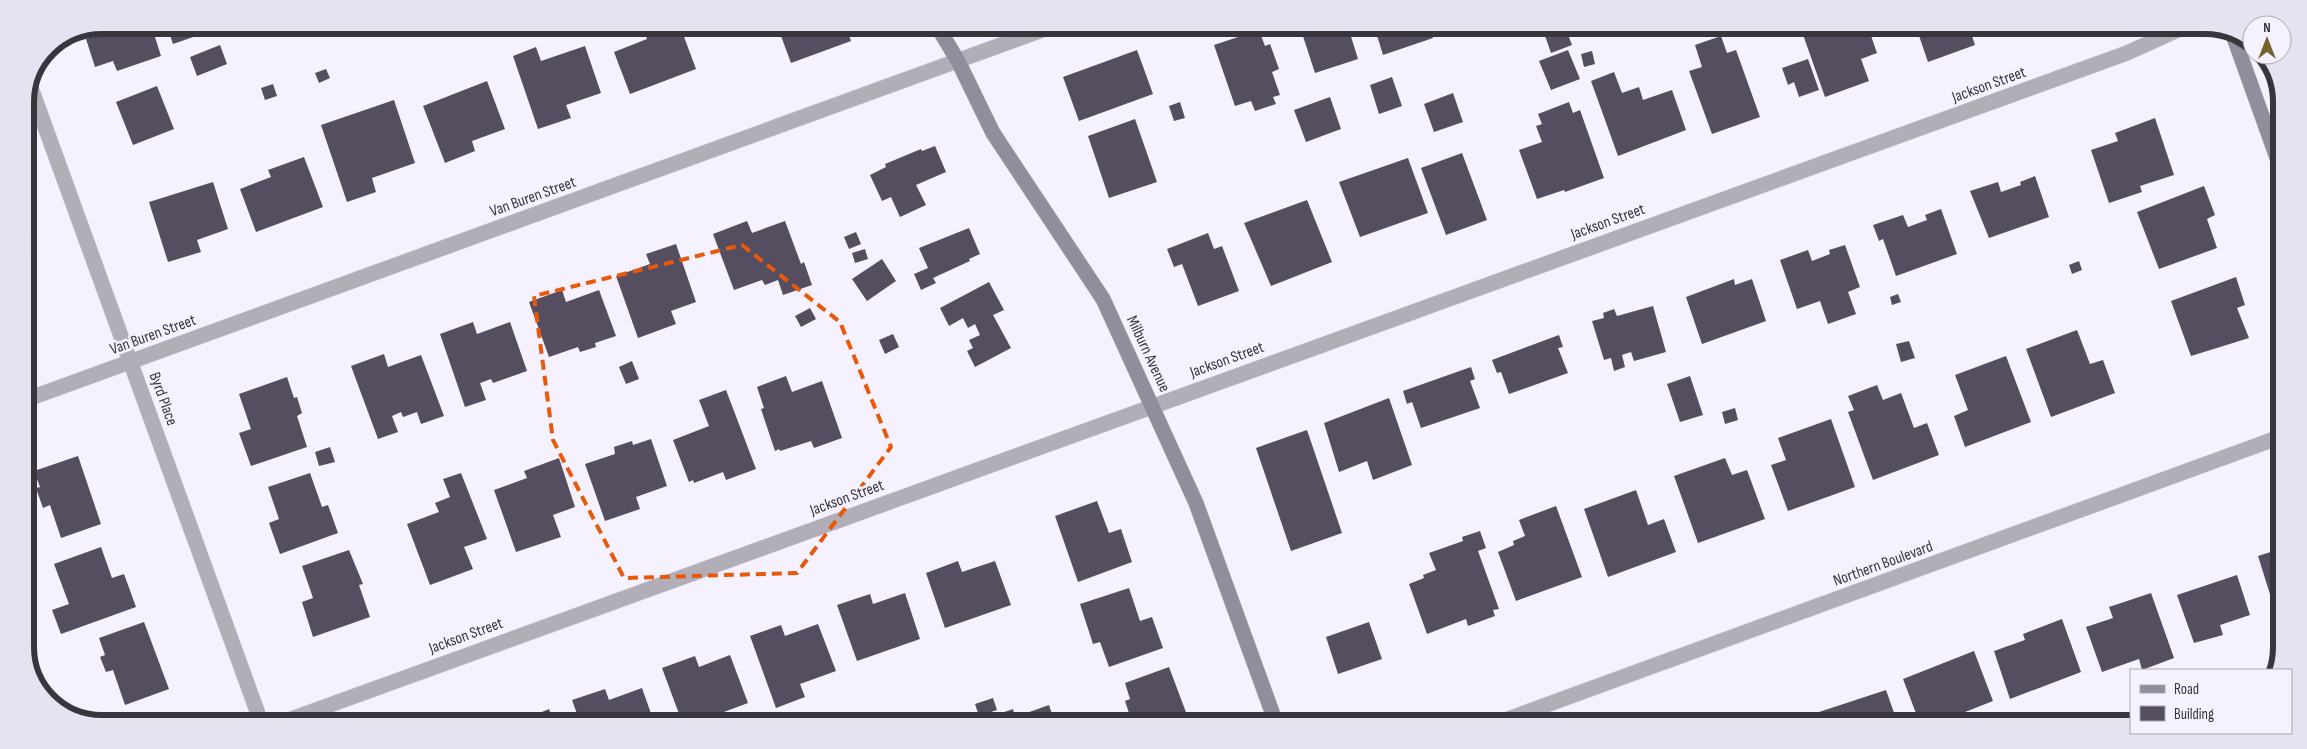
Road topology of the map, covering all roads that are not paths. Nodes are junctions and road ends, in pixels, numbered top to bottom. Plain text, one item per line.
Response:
1 (942, 34) edge
2 (1032, 34) edge
3 (2169, 34) edge
4 (2235, 41) edge
5 (958, 61) junction
6 (34, 99) edge
7 (2273, 144) edge
8 (131, 362) junction
9 (34, 397) edge
10 (1153, 405) junction
11 (2273, 440) edge
12 (257, 715) edge
13 (302, 715) edge
14 (1273, 715) edge
15 (1519, 715) edge

1 - 5 main road, Milburn Avenue
2 - 5 street, Van Buren Street
3 - 10 street, Jackson Street
4 - 7 main road
5 - 8 street, Van Buren Street
5 - 10 main road, Milburn Avenue
6 - 8 street, Byrd Place
8 - 9 street, Van Buren Street
8 - 12 street, Byrd Place
10 - 13 street, Jackson Street
10 - 14 main road, Milburn Avenue
11 - 15 street, Northern Boulevard

